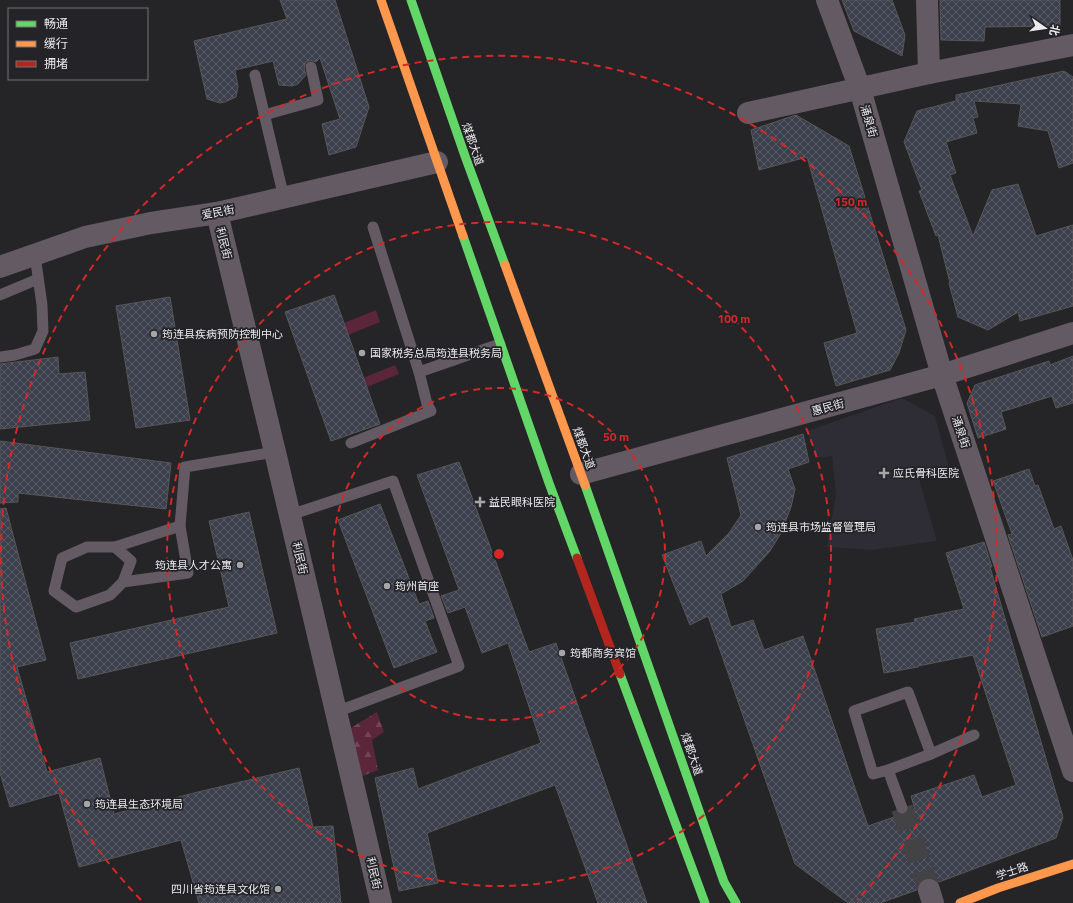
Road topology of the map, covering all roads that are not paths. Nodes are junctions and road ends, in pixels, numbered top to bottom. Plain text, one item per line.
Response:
1 (381, 0) edge
2 (411, 0) edge
3 (827, 0) edge
4 (928, 0) edge
5 (1073, 45) edge
6 (311, 67) dead end
7 (929, 73) junction
8 (255, 76) dead end
9 (860, 89) junction
10 (748, 113) dead end
11 (264, 115) junction
12 (451, 159) junction
13 (284, 198) junction
14 (217, 213) junction
15 (373, 227) dead end
16 (35, 255) junction
17 (0, 267) edge
18 (38, 279) junction
19 (0, 295) edge
20 (1073, 333) edge
21 (500, 344) junction
22 (0, 357) edge
23 (419, 372) junction
24 (942, 375) junction
25 (351, 444) dead end
26 (275, 452) junction
27 (581, 474) junction
28 (290, 515) junction
29 (180, 526) junction
30 (115, 547) junction
31 (123, 582) junction
32 (336, 712) junction
33 (974, 735) dead end
34 (931, 754) junction
35 (888, 770) junction
36 (1073, 771) edge
37 (902, 808) tunnel mouth
38 (1073, 864) edge
39 (381, 903) edge
40 (705, 903) edge
41 (736, 903) edge
42 (960, 903) edge

1 - 12 main road, 煤都大道
2 - 12 main road, 煤都大道
3 - 9 street, 涌泉街
4 - 7 street
5 - 7 street
6 - 11 lane
7 - 9 street
8 - 11 lane
9 - 10 street
9 - 24 street, 涌泉街
11 - 13 lane
12 - 13 street, 爱民街
12 - 21 main road, 煤都大道
12 - 27 main road, 煤都大道
13 - 14 street, 爱民街
14 - 16 street, 爱民街
14 - 26 street, 利民街
15 - 23 lane
16 - 17 street, 爱民街
16 - 18 lane
18 - 19 lane
18 - 22 lane
20 - 24 street, 惠民街
21 - 23 lane
21 - 40 main road, 煤都大道
23 - 25 lane
24 - 27 street, 惠民街
24 - 36 street, 涌泉街
26 - 28 street, 利民街
26 - 29 lane
27 - 41 main road, 煤都大道
28 - 32 street, 利民街
28 - 32 lane
29 - 30 lane
29 - 31 lane
30 - 31 lane
30 - 31 lane
32 - 39 street, 利民街
33 - 34 lane
34 - 35 lane
34 - 35 lane
35 - 37 lane
38 - 42 main road, 学士路

